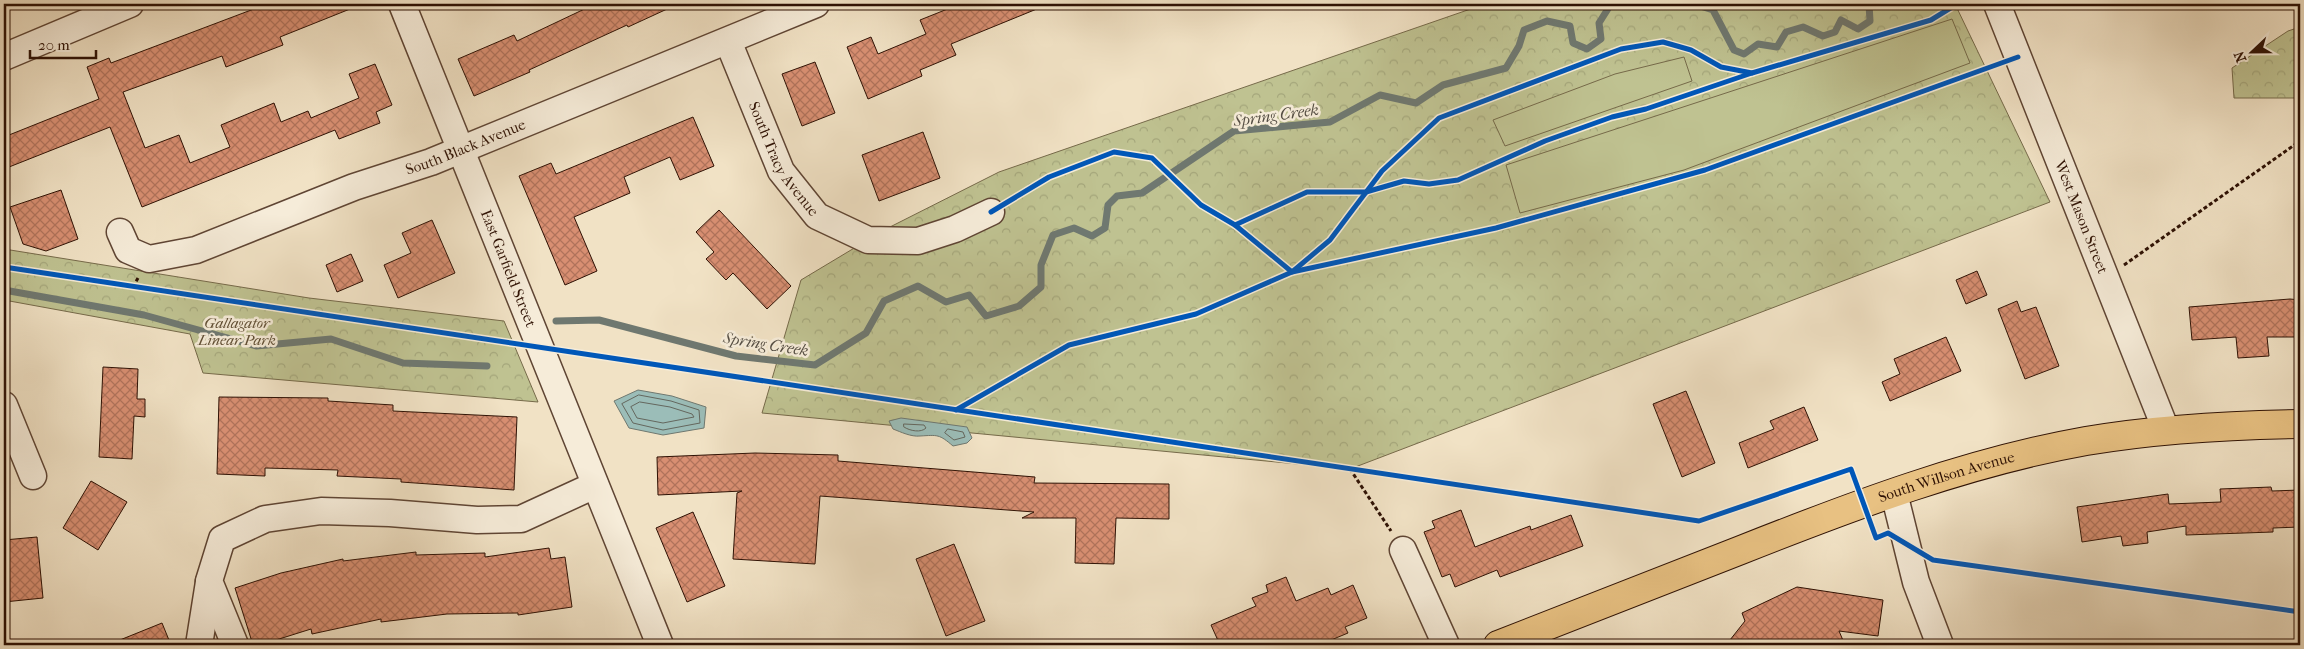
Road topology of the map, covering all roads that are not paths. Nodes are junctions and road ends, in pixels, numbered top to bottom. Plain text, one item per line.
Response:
1 (130, 4) edge
2 (402, 4) edge
3 (816, 4) edge
4 (1997, 4) edge
5 (728, 41) junction
6 (4, 57) edge
7 (461, 150) junction
8 (991, 212) dead end
9 (120, 232) dead end
10 (4, 405) edge
11 (2300, 424) edge
12 (2166, 430) junction
13 (33, 476) dead end
14 (595, 485) junction
15 (1894, 493) junction
16 (1403, 550) road end
17 (209, 581) junction
18 (199, 645) edge
19 (235, 645) edge
20 (660, 645) edge
21 (1446, 645) edge
22 (1498, 645) edge
23 (1940, 645) edge

1 - 6 street
2 - 7 street, East Garfield Street
3 - 5 street, South Black Avenue
4 - 12 street, West Mason Street
5 - 7 street, South Black Avenue
5 - 8 street, South Tracy Avenue
7 - 9 street, South Black Avenue
7 - 14 street, East Garfield Street
10 - 13 street
11 - 12 main road, South Willson Avenue
12 - 15 main road, South Willson Avenue
14 - 17 street
14 - 20 street, East Garfield Street
15 - 22 main road, South Willson Avenue
15 - 23 street
16 - 21 street
17 - 18 street
17 - 19 street

